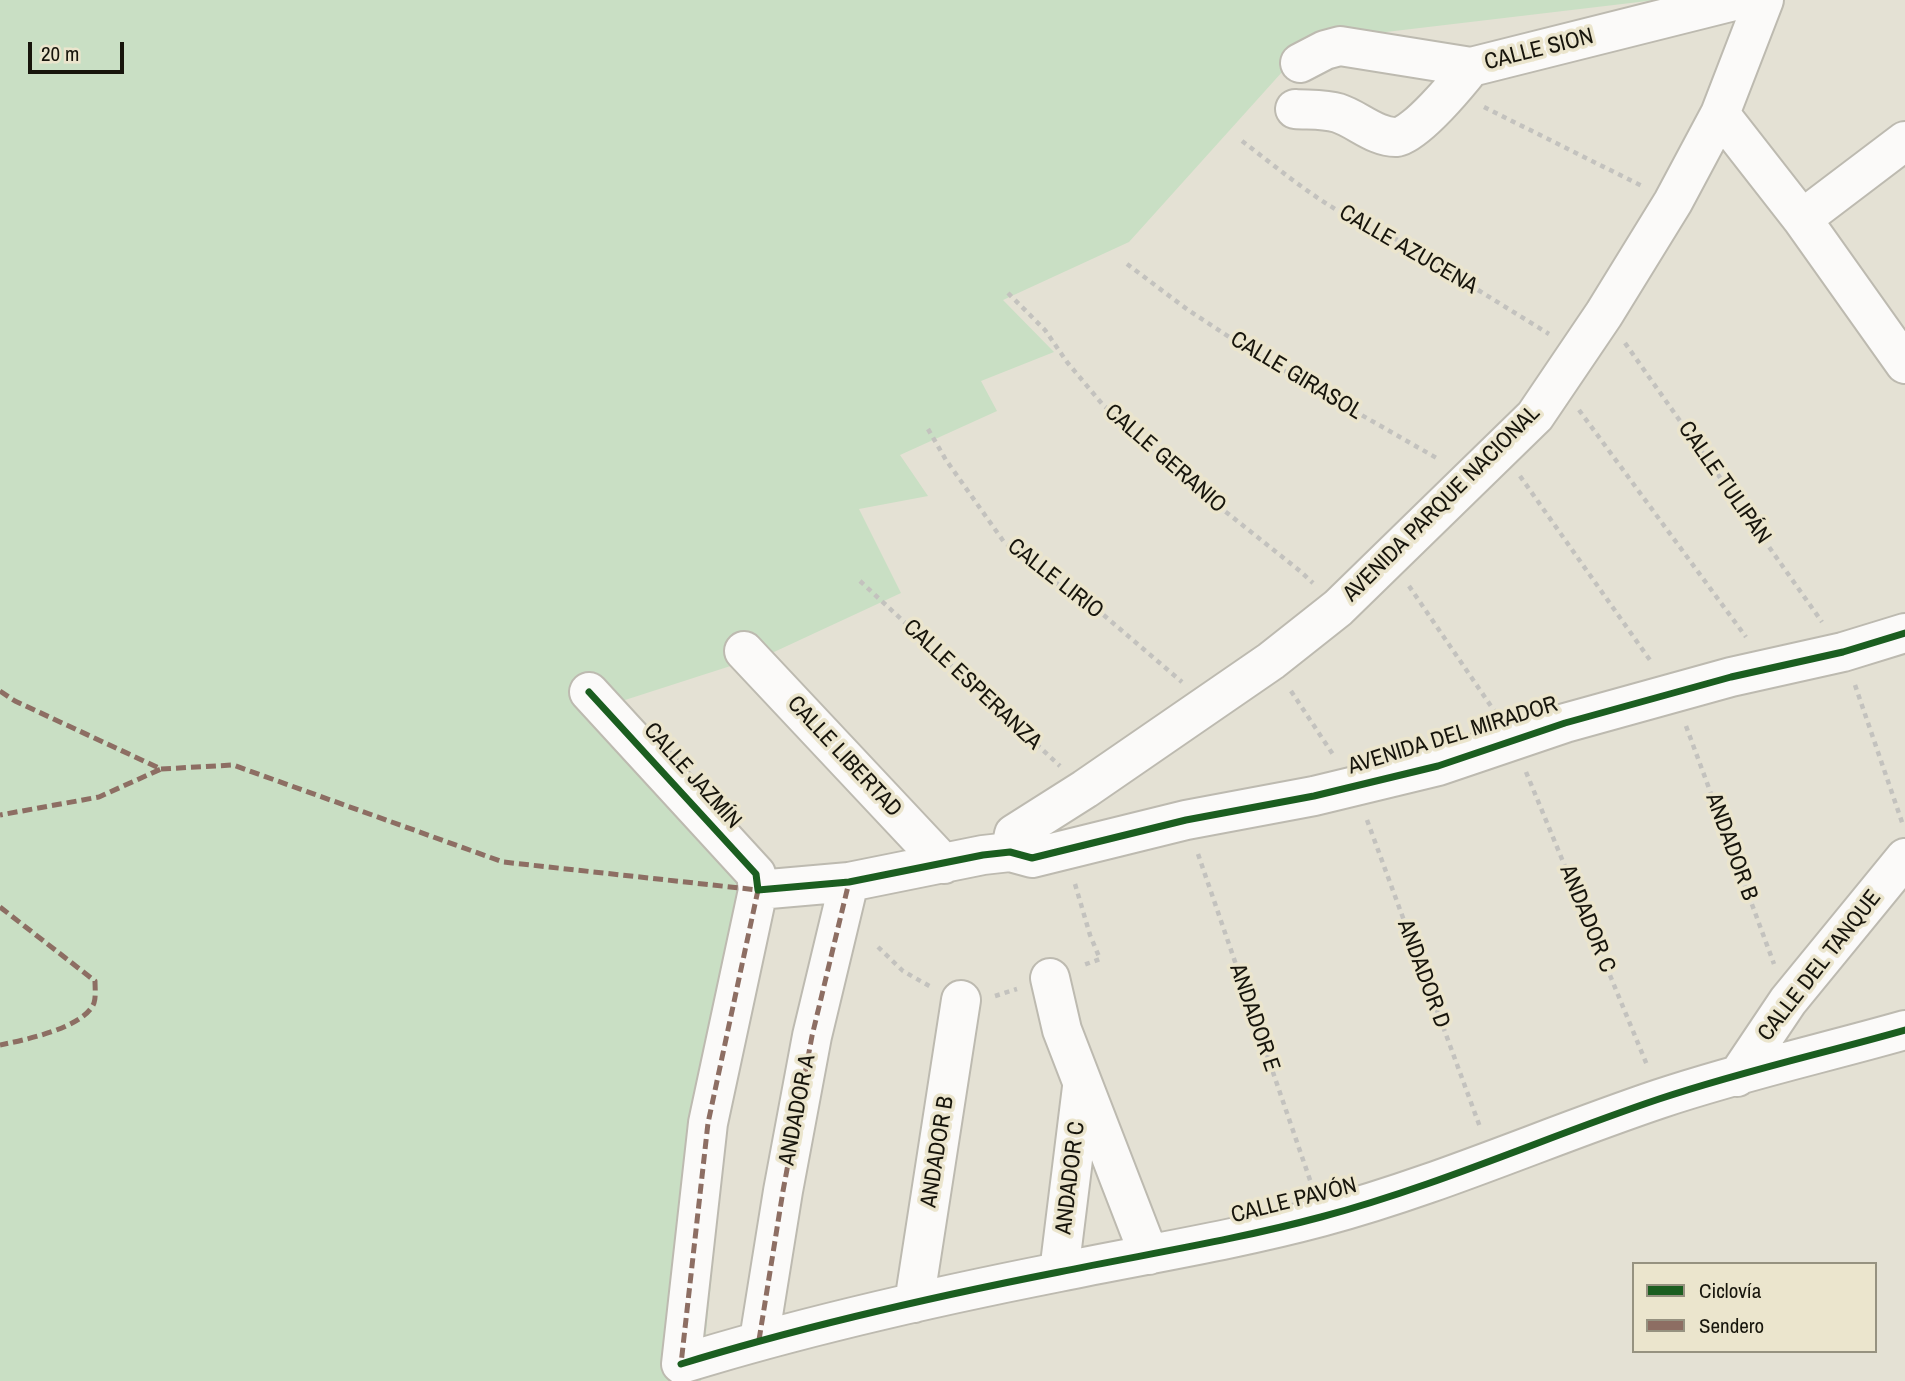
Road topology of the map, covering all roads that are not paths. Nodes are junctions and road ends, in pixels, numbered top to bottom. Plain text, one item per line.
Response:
1 (1738, 0) edge
2 (1764, 0) edge
3 (1300, 63) dead end
4 (1461, 79) junction
5 (1294, 109) dead end
6 (1720, 114) junction
7 (1905, 141) edge
8 (1802, 219) junction
9 (1905, 364) edge
10 (1905, 633) edge
11 (744, 651) dead end
12 (589, 692) dead end
13 (1010, 852) junction
14 (1905, 858) edge
15 (944, 864) junction
16 (849, 882) junction
17 (758, 890) junction
18 (1050, 978) road end
19 (961, 1000) road end
20 (1905, 1030) edge
21 (1737, 1077) junction
22 (1083, 1085) junction
23 (1149, 1255) junction
24 (1059, 1272) junction
25 (914, 1303) junction
26 (760, 1340) junction

1 - 4 street, CALLE SION
2 - 6 street, AVENIDA PARQUE NACIONAL
3 - 4 street, CALLE SION
4 - 5 street
6 - 8 street
6 - 13 street, AVENIDA PARQUE NACIONAL
7 - 8 street
8 - 9 street
10 - 13 street, AVENIDA DEL MIRADOR
11 - 15 street, CALLE LIBERTAD
12 - 17 street, CALLE JAZMÍN
13 - 15 street, AVENIDA DEL MIRADOR
14 - 21 street, CALLE DEL TANQUE
15 - 16 street, AVENIDA DEL MIRADOR
16 - 17 street, AVENIDA DEL MIRADOR
16 - 26 street, ANDADOR A
17 - 26 street, CALLE PAVÓN
18 - 22 street
19 - 25 street, ANDADOR B
20 - 21 street, CALLE PAVÓN
21 - 23 street, CALLE PAVÓN
22 - 23 street
22 - 24 street, ANDADOR C
23 - 24 street, CALLE PAVÓN
24 - 25 street, CALLE PAVÓN
25 - 26 street, CALLE PAVÓN

